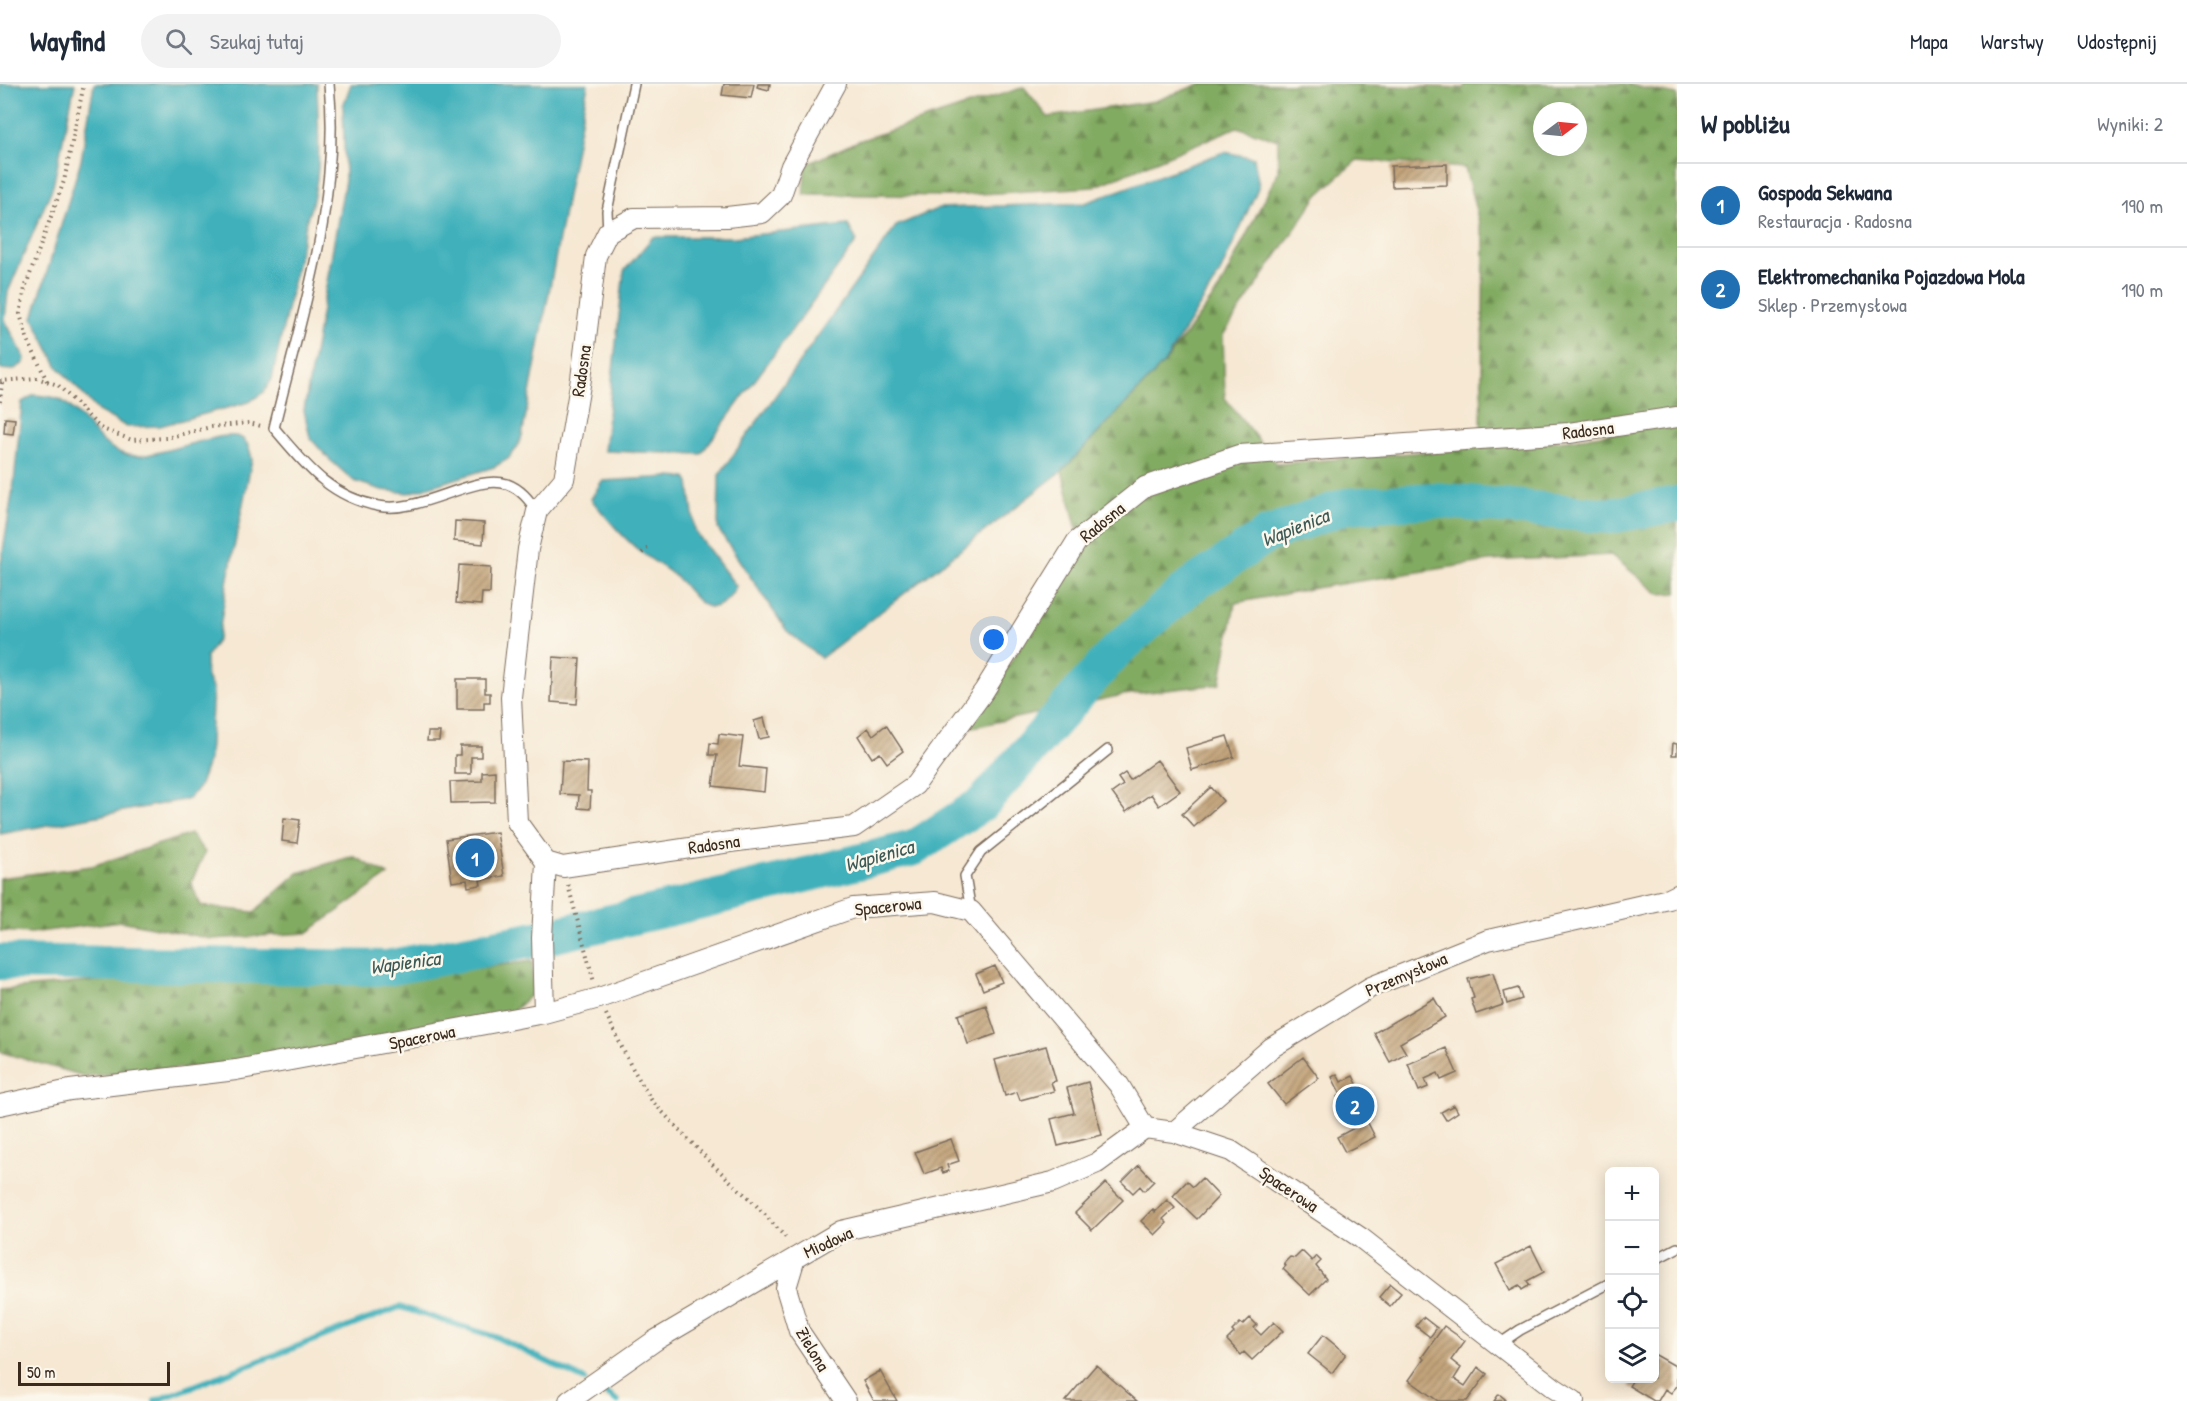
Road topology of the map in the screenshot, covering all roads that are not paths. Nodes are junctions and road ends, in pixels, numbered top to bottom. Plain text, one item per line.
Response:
1 (329, 84) edge
2 (634, 84) edge
3 (836, 84) edge
4 (608, 232) junction
5 (1677, 417) edge
6 (537, 511) junction
7 (1108, 750) dead end
8 (546, 862) junction
9 (1677, 895) edge
10 (971, 910) junction
11 (544, 1013) junction
12 (0, 1105) edge
13 (1145, 1128) junction
14 (1174, 1132) junction
15 (1677, 1248) edge
16 (796, 1257) junction
17 (1659, 1257) edge
18 (1605, 1286) edge
19 (1498, 1345) junction
20 (569, 1401) edge
21 (846, 1401) edge
22 (1574, 1401) edge

1 - 6 lane
2 - 4 lane
3 - 4 street
4 - 6 street, Radosna
5 - 8 street, Radosna
6 - 8 street, Radosna
7 - 10 lane
8 - 11 street
9 - 14 street, Przemysłowa
10 - 11 street, Spacerowa
10 - 13 street
11 - 12 street, Spacerowa
13 - 14 street, Spacerowa
13 - 16 street, Miodowa
14 - 19 street, Spacerowa
15 - 17 lane
16 - 20 street, Miodowa
16 - 21 street, Zielona
18 - 19 lane
19 - 22 street, Spacerowa

